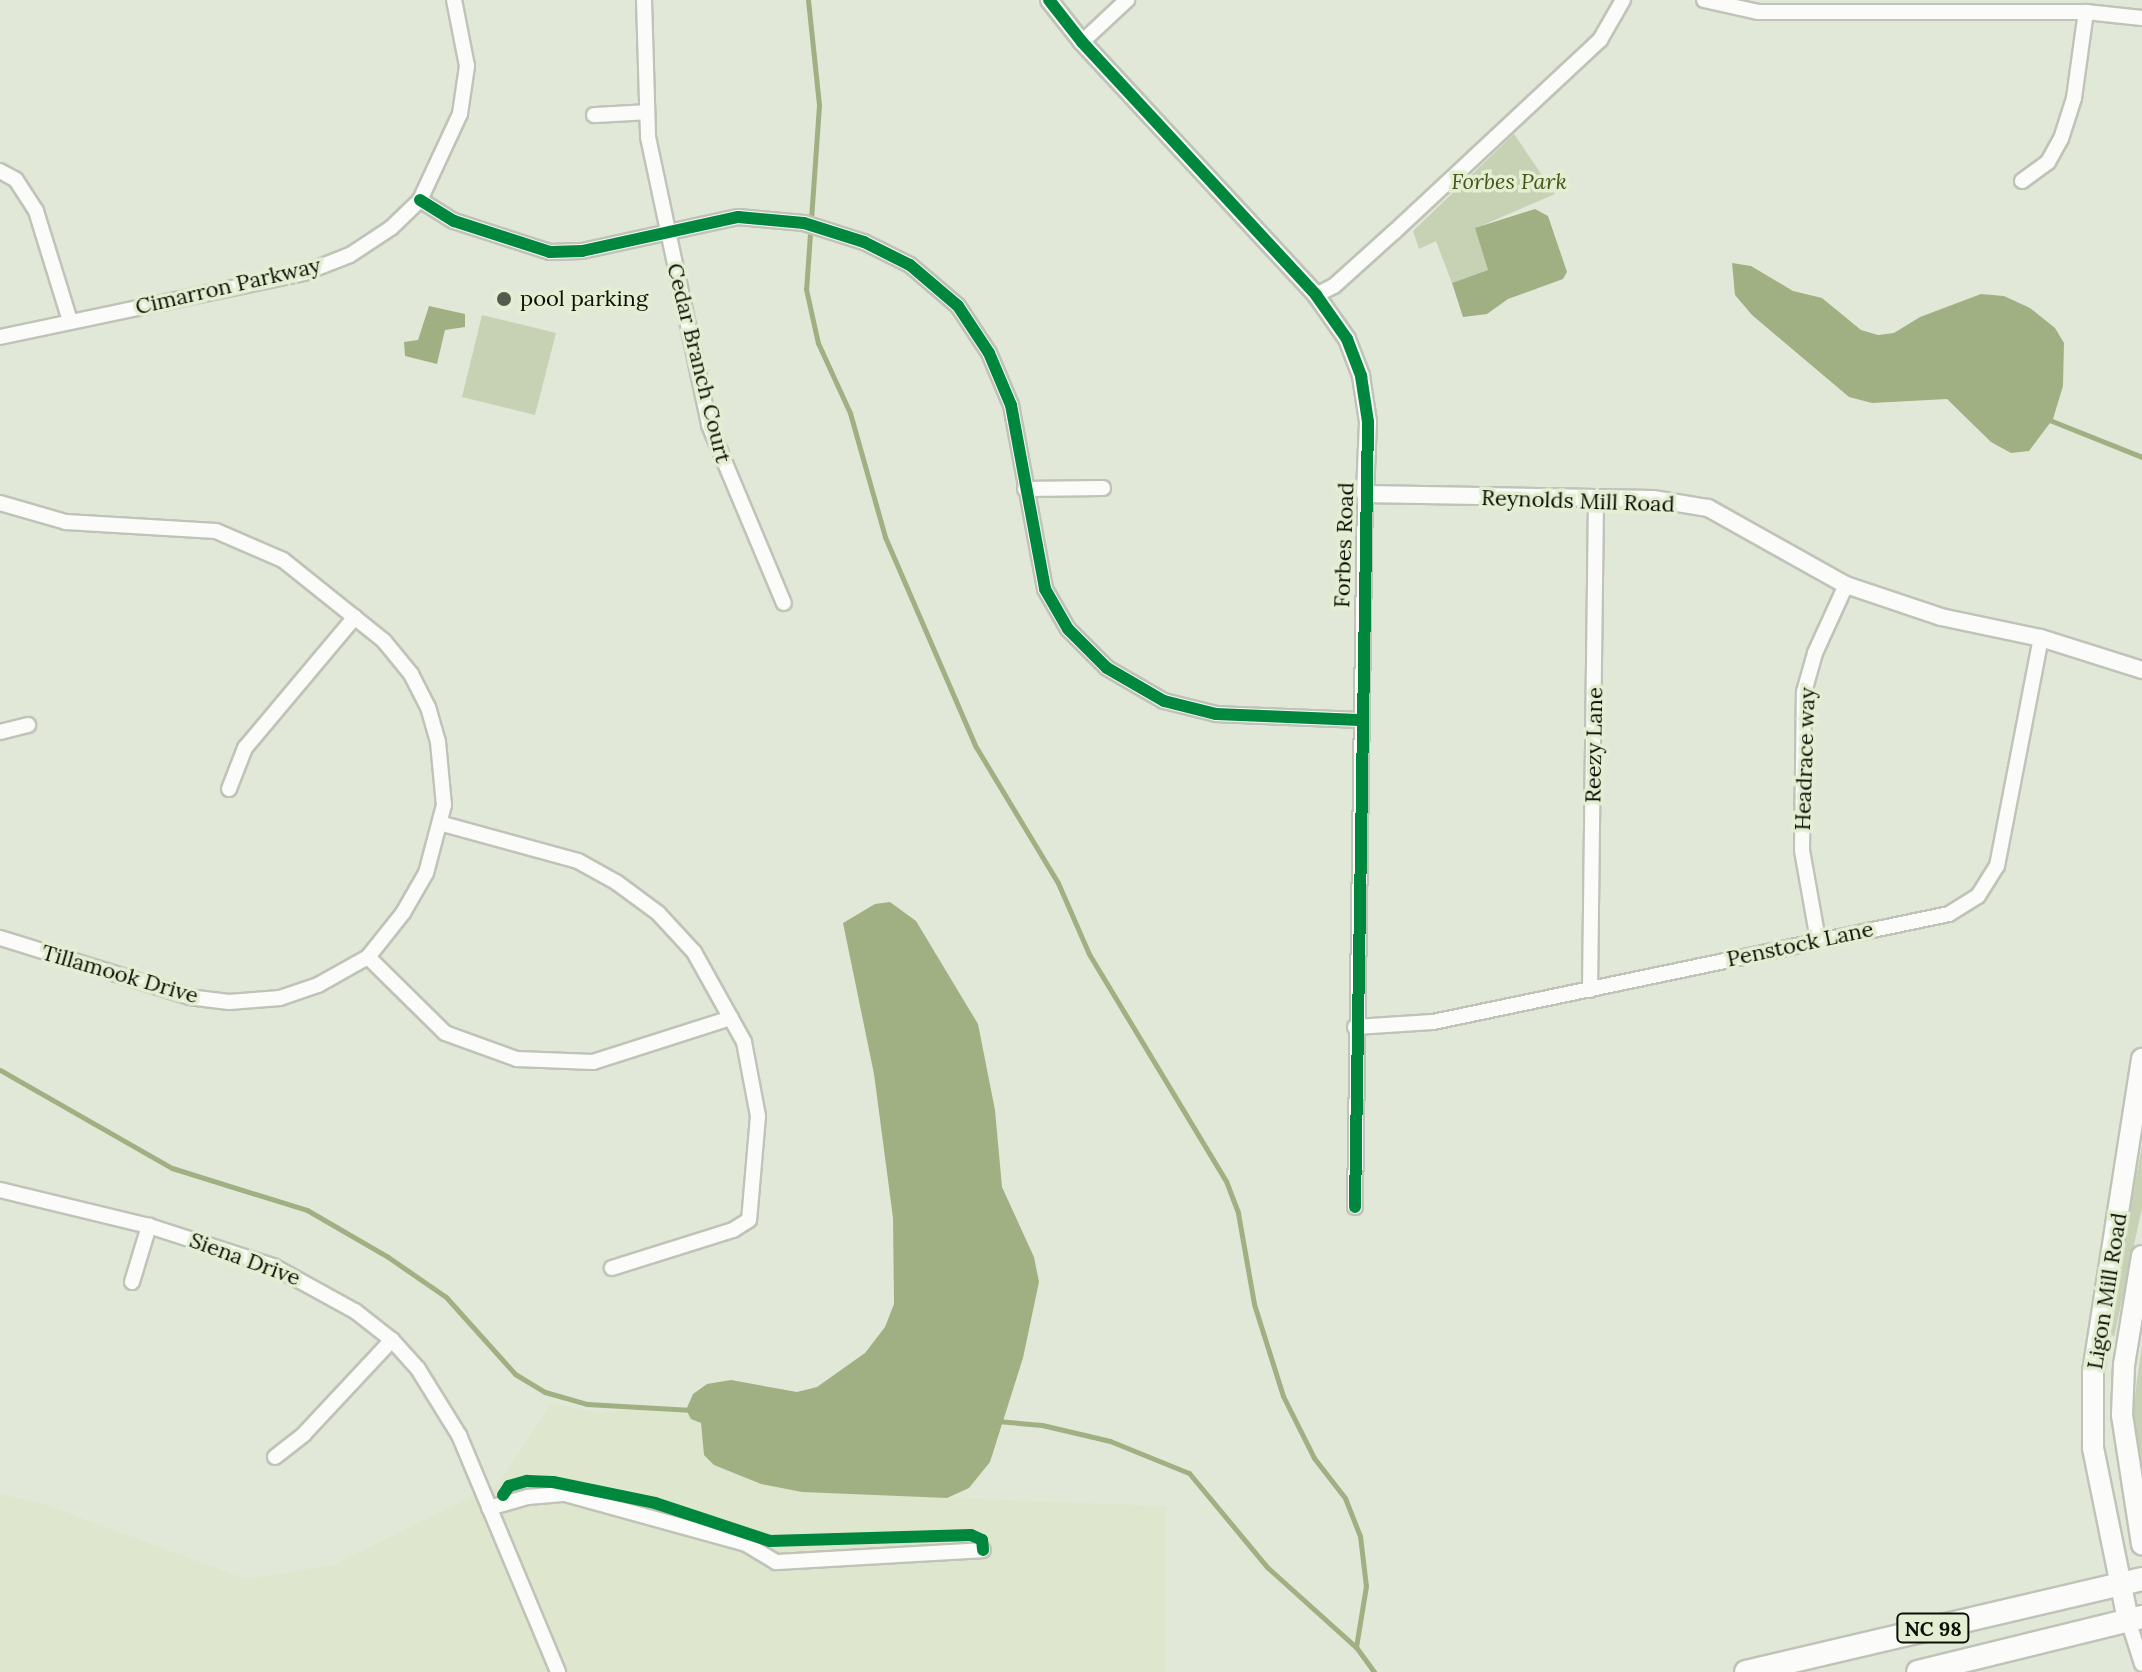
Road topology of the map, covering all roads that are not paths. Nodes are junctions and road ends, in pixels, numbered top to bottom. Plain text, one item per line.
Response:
1 (454, 0) edge
2 (644, 0) edge
3 (1049, 0) edge
4 (1127, 0) edge
5 (1623, 0) edge
6 (1704, 0) edge
7 (2086, 12) junction
8 (2142, 18) edge
9 (1082, 42) junction
10 (647, 112) junction
11 (594, 115) dead end
12 (0, 171) edge
13 (2022, 181) dead end
14 (420, 200) junction
15 (667, 229) junction
16 (1316, 295) junction
17 (70, 321) junction
18 (0, 337) edge
19 (1103, 488) dead end
20 (1025, 489) junction
21 (1365, 494) junction
22 (1596, 500) junction
23 (0, 503) edge
24 (1846, 585) junction
25 (784, 603) dead end
26 (355, 617) junction
27 (2041, 638) junction
28 (2142, 670) edge
29 (1359, 720) junction
30 (28, 725) dead end
31 (0, 732) edge
32 (229, 789) dead end
33 (443, 824) junction
34 (0, 938) edge
35 (1818, 940) junction
36 (368, 957) junction
37 (1590, 990) junction
38 (731, 1018) junction
39 (1355, 1027) junction
40 (2142, 1059) edge
41 (0, 1190) edge
42 (1355, 1207) dead end
43 (149, 1226) junction
44 (2142, 1256) edge
45 (612, 1268) dead end
46 (132, 1282) dead end
47 (392, 1340) junction
48 (275, 1457) dead end
49 (489, 1508) junction
50 (2142, 1544) edge
51 (983, 1550) dead end
52 (2131, 1582) edge
53 (2135, 1618) edge
54 (2142, 1664) edge
55 (558, 1672) edge
56 (1746, 1672) edge
57 (1918, 1672) edge

1 - 14 street, Cimarron Parkway
2 - 10 street, Cedar Branch Court
3 - 9 street, Forbes Road
4 - 9 street
5 - 16 street
6 - 7 street
7 - 8 street
7 - 13 street
9 - 16 street, Forbes Road
10 - 11 street
10 - 15 street, Cedar Branch Court
12 - 17 street
14 - 15 street
14 - 17 street, Cimarron Parkway
15 - 20 street
15 - 25 street, Cedar Branch Court
16 - 21 street, Forbes Road
17 - 18 street, Cimarron Parkway
19 - 20 street
20 - 29 street
21 - 22 street, Reynolds Mill Road
21 - 29 street, Forbes Road
22 - 24 street, Reynolds Mill Road
22 - 37 street, Reezy Lane
23 - 26 street, Tillamook Drive
24 - 27 street, Reynolds Mill Road
24 - 35 street, Headrace way
26 - 32 street
26 - 33 street, Tillamook Drive
27 - 28 street, Reynolds Mill Road
27 - 35 street, Penstock Lane
29 - 39 street, Forbes Road
30 - 31 street
33 - 36 street, Tillamook Drive
33 - 38 street
34 - 36 street, Tillamook Drive
35 - 37 street, Penstock Lane
36 - 38 street
37 - 39 street, Penstock Lane
38 - 45 street
39 - 42 street, Forbes Road
40 - 52 main road, Ligon Mill Road
41 - 43 street, Siena Drive
43 - 46 street
43 - 47 street, Siena Drive
44 - 50 main road, Ligon Mill Road
47 - 48 street
47 - 49 street, Siena Drive
49 - 51 street
49 - 55 street, Siena Drive
52 - 53 main road, Ligon Mill Road
52 - 56 highway, NC 98
53 - 54 street, Ligon Mill Road
53 - 57 highway, NC 98

